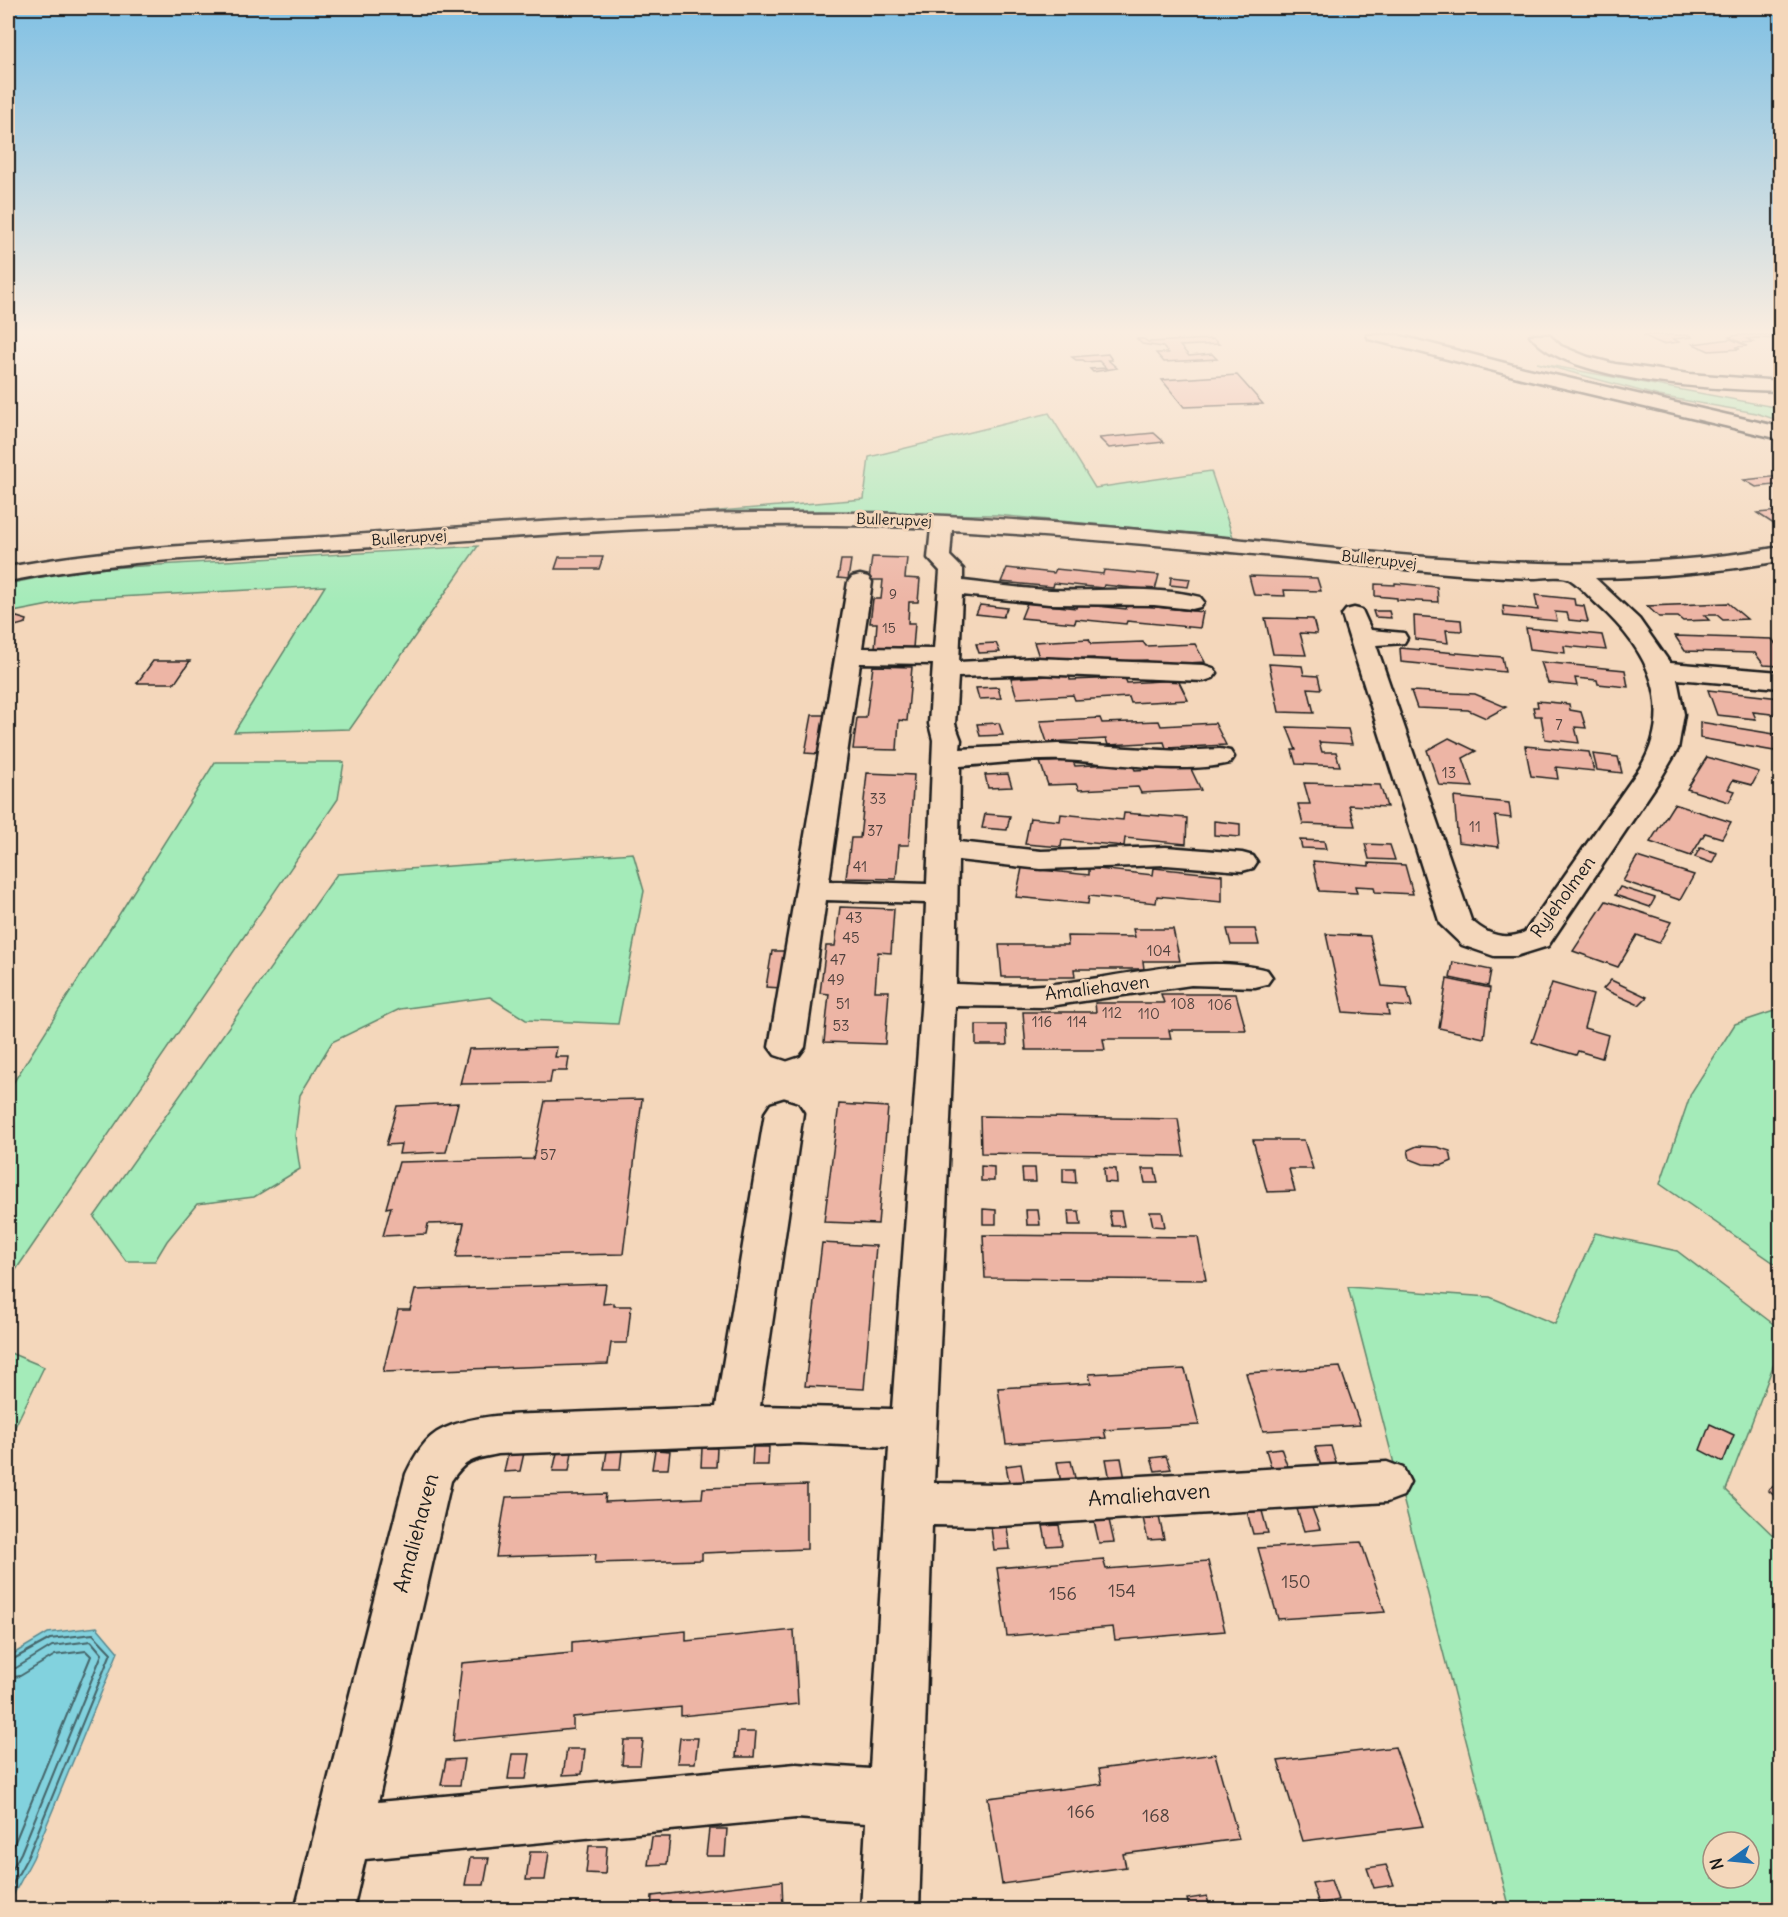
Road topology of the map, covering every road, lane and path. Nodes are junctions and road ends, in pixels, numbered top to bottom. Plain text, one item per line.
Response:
1 (1695, 424) edge
2 (1704, 424) edge
3 (1743, 424) edge
4 (1780, 433) edge
5 (1780, 442) edge
6 (1780, 449) edge
7 (942, 522) junction
8 (1780, 554) edge
9 (1573, 572) junction
10 (8, 574) edge
11 (860, 582) dead end
12 (951, 587) junction
13 (1192, 602) dead end
14 (1395, 638) dead end
15 (849, 655) junction
16 (946, 664) junction
17 (1662, 669) junction
18 (1204, 673) dead end
19 (1780, 680) edge
20 (1220, 757) dead end
21 (947, 758) junction
22 (944, 849) junction
23 (1242, 862) dead end
24 (812, 890) junction
25 (942, 894) junction
26 (1255, 977) dead end
27 (939, 995) junction
28 (787, 1047) dead end
29 (783, 1113) dead end
30 (735, 1425) junction
31 (913, 1429) junction
32 (1387, 1482) dead end
33 (910, 1504) junction
34 (896, 1798) junction
35 (343, 1833) junction
36 (324, 1910) edge
37 (890, 1910) edge

1 - 6 street
2 - 5 street
3 - 4 street
7 - 9 street, Bullerupvej
7 - 10 street, Bullerupvej
7 - 12 street
8 - 9 street, Bullerupvej
9 - 17 street, Ryleholmen
11 - 15 street
12 - 13 street
12 - 16 street
14 - 17 street, Ryleholmen
15 - 16 street
15 - 24 street
16 - 18 street
16 - 21 street
17 - 19 street
20 - 21 street
21 - 22 street
22 - 23 street
22 - 25 street
24 - 25 street
24 - 28 street
25 - 27 street
26 - 27 street, Amaliehaven
27 - 31 street
29 - 30 street
30 - 31 street, Amaliehaven
30 - 35 street, Amaliehaven
31 - 33 street
32 - 33 street, Amaliehaven
33 - 34 street
34 - 35 street
34 - 37 street
35 - 36 street, Amaliehaven

